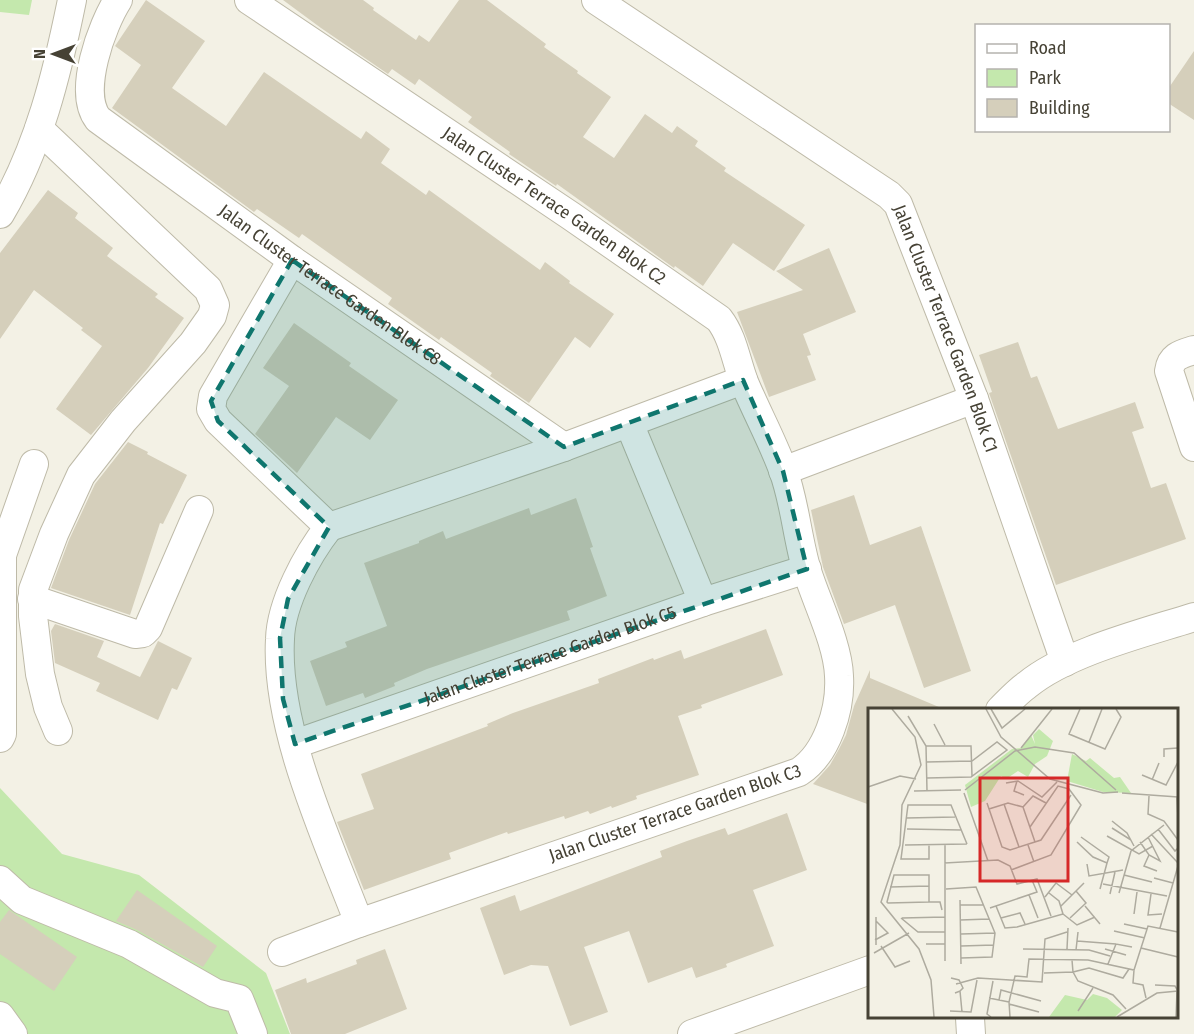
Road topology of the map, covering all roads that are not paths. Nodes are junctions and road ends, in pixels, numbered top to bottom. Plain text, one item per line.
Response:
1 (72, 0) edge
2 (118, 0) edge
3 (249, 0) edge
4 (596, 0) edge
5 (39, 129) junction
6 (0, 214) edge
7 (292, 260) junction
8 (1194, 350) edge
9 (744, 380) junction
10 (974, 399) junction
11 (1189, 413) edge
12 (629, 423) junction
13 (564, 447) junction
14 (1194, 447) edge
15 (34, 465) dead end
16 (783, 471) junction
17 (198, 510) dead end
18 (329, 527) junction
19 (807, 569) junction
20 (32, 599) junction
21 (702, 602) junction
22 (1194, 617) edge
23 (1065, 662) junction
24 (1002, 708) edge
25 (58, 731) dead end
26 (0, 738) edge
27 (295, 744) junction
28 (0, 880) edge
29 (359, 923) junction
30 (282, 952) dead end
31 (868, 971) edge
32 (0, 1016) edge
33 (970, 1019) edge
34 (13, 1034) edge
35 (254, 1034) edge
36 (692, 1034) edge
37 (971, 1034) edge

1 - 5 street
2 - 7 street, Jalan Cluster Terrace Garden Blok C8
3 - 9 street, Jalan Cluster Terrace Garden Blok C2
4 - 10 street, Jalan Cluster Terrace Garden Blok C1
5 - 6 street
5 - 20 street
7 - 13 street, Jalan Cluster Terrace Garden Blok C8
7 - 18 street
8 - 11 street
9 - 12 street
9 - 16 street, Jalan Cluster Terrace Garden Blok C2
10 - 16 street
10 - 23 street, Jalan Cluster Terrace Garden Blok C1
11 - 14 street
12 - 13 street
12 - 21 street
13 - 18 street
15 - 26 street
16 - 19 street, Jalan Cluster Terrace Garden Blok C3
17 - 20 street
18 - 27 street
19 - 21 street, Jalan Cluster Terrace Garden Blok C5
19 - 29 street, Jalan Cluster Terrace Garden Blok C3
20 - 25 street
21 - 27 street, Jalan Cluster Terrace Garden Blok C5
22 - 23 street
23 - 24 street
27 - 29 street
28 - 35 street
29 - 30 street, Jalan Cluster Terrace Garden Blok C3
31 - 36 street
32 - 34 street
33 - 37 street

